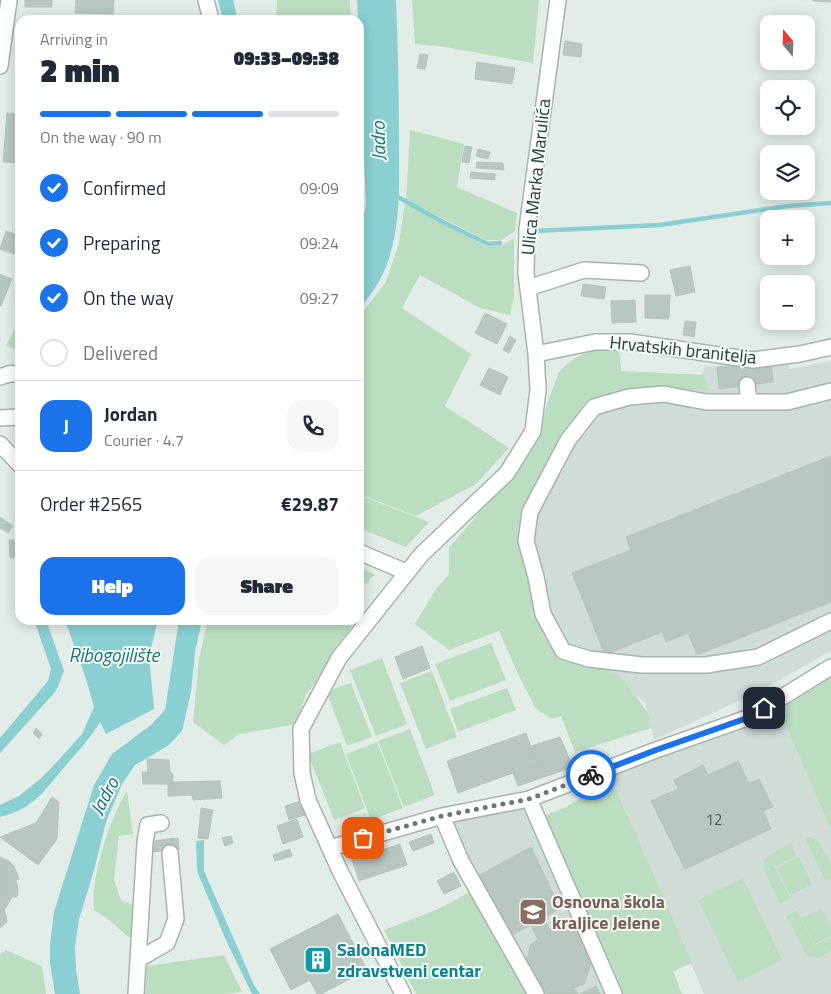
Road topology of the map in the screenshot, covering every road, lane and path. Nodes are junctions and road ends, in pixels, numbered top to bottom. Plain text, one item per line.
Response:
1 (9, 0) edge
2 (206, 0) edge
3 (558, 0) edge
4 (209, 15) edge
5 (0, 66) edge
6 (641, 273) dead end
7 (528, 288) junction
8 (831, 347) edge
9 (536, 354) junction
10 (15, 373) edge
11 (0, 377) edge
12 (747, 385) tunnel mouth
13 (831, 391) edge
14 (749, 402) junction
15 (0, 444) edge
16 (15, 460) edge
17 (364, 554) edge
18 (406, 572) junction
19 (831, 621) edge
20 (831, 667) edge
21 (529, 799) junction
22 (442, 816) junction
23 (161, 823) dead end
24 (330, 848) junction
25 (170, 854) dead end
26 (139, 959) junction
27 (136, 994) edge
28 (403, 994) edge
29 (536, 994) edge
30 (614, 994) edge

1 - 5 street
2 - 4 street
3 - 7 street, Ulica Marka Marulića
6 - 7 street
7 - 9 street, Ulica Marka Marulića
8 - 9 street, Hrvatskih branitelja
9 - 18 street, Ulica Marka Marulića
10 - 11 street
12 - 14 street
13 - 14 street
14 - 19 street
15 - 16 street
17 - 18 street
18 - 24 street, Ulica Marka Marulića
20 - 21 street
21 - 22 street
21 - 30 street
22 - 24 street
22 - 29 street
23 - 26 street
24 - 28 street, Ulica Marka Marulića
25 - 26 street
26 - 27 street

